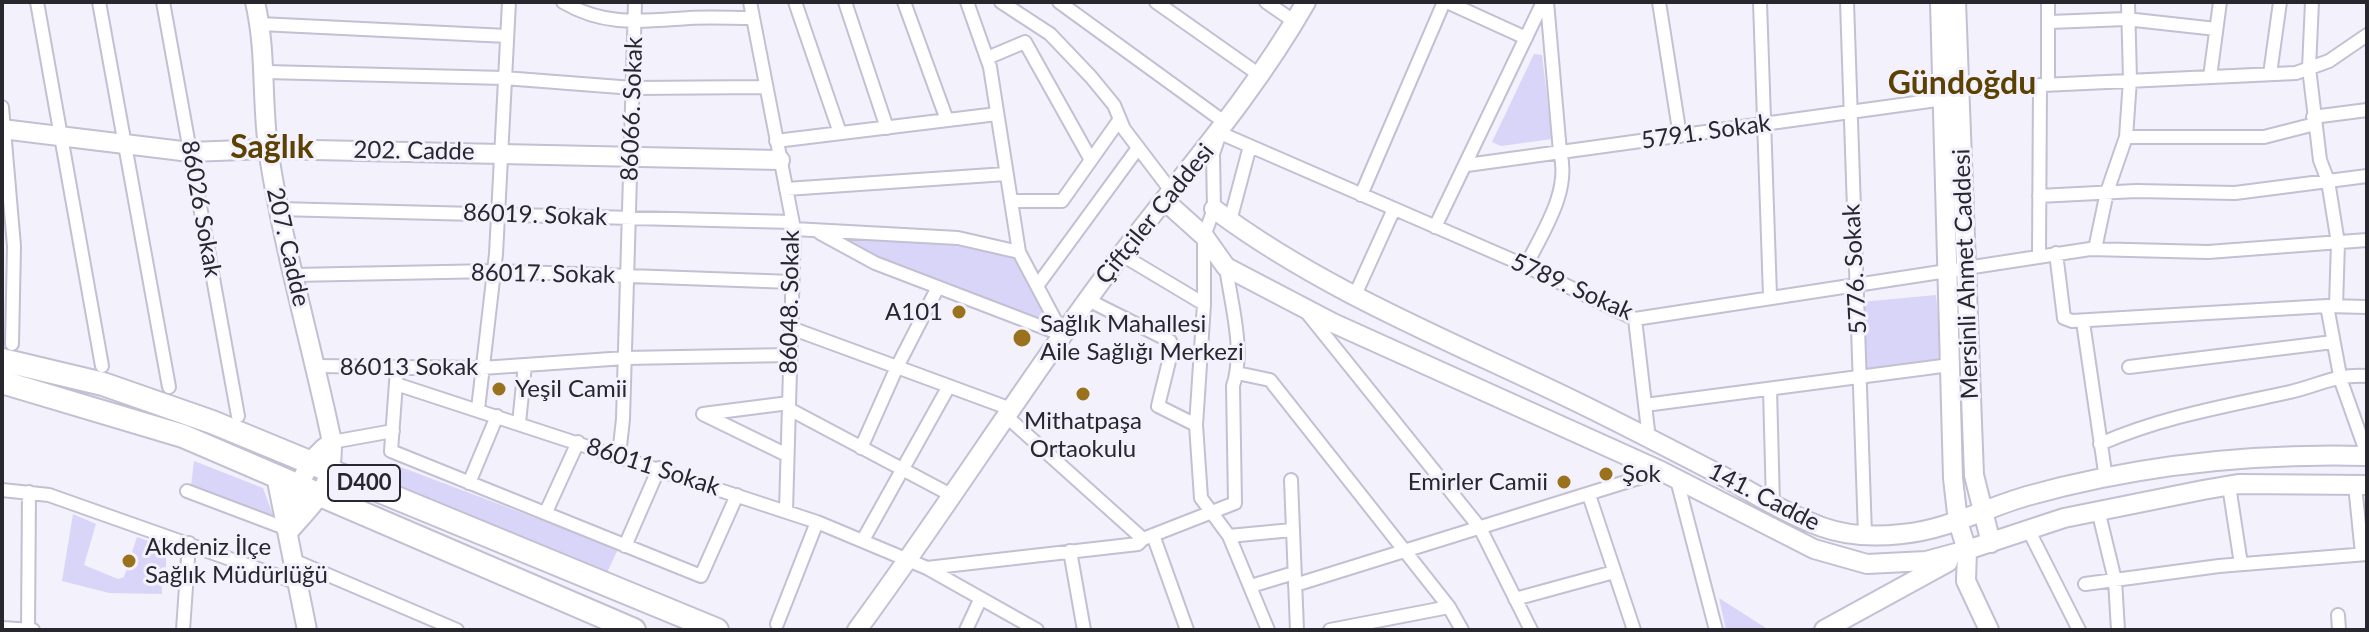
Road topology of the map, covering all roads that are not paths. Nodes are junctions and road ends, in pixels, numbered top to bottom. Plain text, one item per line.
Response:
1 (37, 2) edge
2 (99, 2) edge
3 (163, 2) edge
4 (255, 2) edge
5 (509, 2) edge
6 (563, 2) edge
7 (635, 2) edge
8 (691, 2) edge
9 (750, 2) edge
10 (795, 2) edge
11 (845, 2) edge
12 (904, 2) edge
13 (967, 2) edge
14 (1001, 2) edge
15 (1059, 2) edge
16 (1156, 2) edge
17 (1266, 2) edge
18 (1306, 2) edge
19 (1445, 2) edge
20 (1545, 2) edge
21 (1659, 2) edge
22 (1760, 2) edge
23 (1847, 2) edge
24 (1940, 2) edge
25 (1956, 2) edge
26 (2048, 2) edge
27 (2128, 2) edge
28 (2220, 2) edge
29 (2280, 2) edge
30 (2312, 2) edge
31 (692, 18) junction
32 (752, 18) junction
33 (2126, 19) junction
34 (1295, 22) junction
35 (2050, 22) junction
36 (635, 23) junction
37 (260, 24) junction
38 (2216, 29) junction
39 (2367, 35) edge
40 (507, 36) junction
41 (1526, 38) junction
42 (987, 58) junction
43 (2309, 68) junction
44 (266, 72) junction
45 (2270, 74) junction
46 (1261, 76) junction
47 (2210, 77) junction
48 (504, 78) junction
49 (2130, 80) junction
50 (2044, 85) junction
51 (766, 87) junction
52 (633, 88) junction
53 (1952, 94) junction
54 (2, 107) edge
55 (2367, 110) edge
56 (1848, 112) junction
57 (997, 114) junction
58 (1120, 119) junction
59 (947, 120) junction
60 (2314, 120) junction
61 (1766, 124) junction
62 (887, 128) junction
63 (1224, 128) junction
64 (4, 129) edge
65 (840, 133) junction
66 (62, 135) junction
67 (1680, 136) junction
68 (2126, 137) junction
69 (125, 144) junction
70 (1250, 146) junction
71 (1138, 148) junction
72 (268, 149) junction
73 (778, 150) junction
74 (190, 152) junction
75 (501, 152) junction
76 (1560, 152) junction
77 (631, 157) junction
78 (1091, 160) junction
79 (1467, 165) junction
80 (1006, 174) junction
81 (2367, 176) edge
82 (2328, 181) junction
83 (786, 189) junction
84 (2107, 192) junction
85 (1361, 195) junction
86 (1168, 196) junction
87 (2039, 196) junction
88 (1011, 201) junction
89 (278, 209) junction
90 (1214, 209) junction
91 (1394, 209) junction
92 (498, 213) junction
93 (629, 217) junction
94 (1230, 221) junction
95 (793, 225) junction
96 (1435, 227) junction
97 (820, 233) junction
98 (1204, 236) junction
99 (2367, 240) edge
100 (2338, 243) junction
101 (8, 245) edge
102 (2095, 249) junction
103 (1019, 252) junction
104 (2056, 253) junction
105 (1122, 255) junction
106 (2039, 256) junction
107 (1526, 266) junction
108 (1226, 267) junction
109 (1966, 268) junction
110 (494, 271) junction
111 (1946, 273) junction
112 (293, 275) junction
113 (627, 276) junction
114 (792, 282) junction
115 (1856, 283) junction
116 (1037, 286) junction
117 (938, 287) junction
118 (1355, 295) junction
119 (1770, 296) junction
120 (1088, 300) junction
121 (1204, 304) junction
122 (1301, 305) junction
123 (2332, 306) junction
124 (2367, 307) edge
125 (8, 316) edge
126 (1635, 319) junction
127 (2083, 322) junction
128 (791, 328) junction
129 (1063, 335) junction
130 (2333, 342) junction
131 (7, 352) edge
132 (790, 355) junction
133 (625, 358) junction
134 (525, 365) junction
135 (1950, 365) junction
136 (102, 366) dead end
137 (316, 366) junction
138 (897, 367) junction
139 (2129, 367) dead end
140 (482, 368) junction
141 (397, 369) junction
142 (1237, 373) junction
143 (2340, 374) junction
144 (1860, 375) junction
145 (2367, 376) edge
146 (2, 382) edge
147 (396, 384) junction
148 (949, 386) junction
149 (169, 387) dead end
150 (1770, 389) junction
151 (1645, 405) junction
152 (789, 406) junction
153 (478, 409) junction
154 (1009, 412) junction
155 (238, 416) dead end
156 (497, 416) junction
157 (519, 423) junction
158 (1196, 425) junction
159 (393, 431) junction
160 (1649, 439) junction
161 (332, 442) junction
162 (578, 442) junction
163 (2100, 444) junction
164 (861, 448) junction
165 (619, 455) junction
166 (787, 455) junction
167 (2367, 455) edge
168 (309, 461) junction
169 (659, 468) junction
170 (903, 470) junction
171 (333, 471) junction
172 (276, 476) junction
173 (1669, 476) junction
174 (2106, 479) junction
175 (1291, 480) dead end
176 (469, 483) junction
177 (2361, 485) edge
178 (299, 486) junction
179 (2229, 486) junction
180 (2, 490) edge
181 (187, 491) dead end
182 (29, 492) junction
183 (321, 495) junction
184 (737, 495) junction
185 (951, 495) junction
186 (1589, 495) junction
187 (1773, 504) junction
188 (2098, 510) junction
189 (786, 511) junction
190 (546, 512) junction
191 (1983, 512) junction
192 (1210, 515) junction
193 (817, 522) junction
194 (1958, 522) junction
195 (1480, 528) junction
196 (2028, 529) junction
197 (290, 530) junction
198 (1292, 530) junction
199 (1865, 535) junction
200 (1229, 536) junction
201 (1148, 537) junction
202 (863, 540) junction
203 (189, 543) junction
204 (1991, 543) junction
205 (625, 546) junction
206 (1405, 550) junction
207 (1967, 550) junction
208 (1070, 551) junction
209 (2365, 554) edge
210 (907, 558) junction
211 (293, 560) junction
212 (1867, 564) junction
213 (2241, 564) junction
214 (927, 568) junction
215 (1937, 569) junction
216 (1614, 572) junction
217 (1295, 579) junction
218 (2115, 580) junction
219 (1966, 581) junction
220 (298, 583) junction
221 (2085, 584) dead end
222 (1251, 586) junction
223 (1885, 595) junction
224 (1515, 599) junction
225 (980, 600) junction
226 (1449, 607) junction
227 (2338, 615) dead end
228 (777, 624) dead end
229 (1382, 625) edge
230 (857, 627) edge
231 (2, 628) edge
232 (31, 630) edge
233 (183, 630) edge
234 (307, 630) edge
235 (457, 630) edge
236 (634, 630) edge
237 (717, 630) edge
238 (966, 630) edge
239 (1037, 630) edge
240 (1084, 630) edge
241 (1187, 630) edge
242 (1268, 630) edge
243 (1297, 630) edge
244 (1330, 630) edge
245 (1462, 630) edge
246 (1531, 630) edge
247 (1634, 630) edge
248 (1716, 630) edge
249 (1824, 630) edge
250 (1989, 630) edge
251 (2079, 630) edge
252 (2118, 630) edge
253 (2339, 630) edge

1 - 66 street
2 - 69 street
3 - 74 street, 86026 Sokak
4 - 37 street, 207. Cadde
5 - 40 street
6 - 36 street
7 - 36 street, 86066. Sokak
8 - 31 street
9 - 32 street, 86048. Sokak
10 - 65 street
11 - 62 street
12 - 59 street
13 - 42 street
14 - 58 street
15 - 63 street, 5789. Sokak
16 - 46 street
17 - 34 street
18 - 34 street, Çiftçiler Caddesi
19 - 41 street
19 - 85 street
20 - 41 street
20 - 76 street
21 - 67 street
22 - 61 street
23 - 56 street, 5776. Sokak
24 - 53 street, Mersinli Ahmet Caddesi
25 - 53 street, Mersinli Ahmet Caddesi
26 - 35 street
27 - 33 street
28 - 38 street
29 - 45 street
30 - 43 street
31 - 32 street
31 - 36 street
32 - 51 street, 86048. Sokak
33 - 35 street
33 - 38 street
33 - 49 street
34 - 46 street, Çiftçiler Caddesi
35 - 50 street
36 - 52 street, 86066. Sokak
37 - 40 street
37 - 44 street, 207. Cadde
38 - 47 street
39 - 43 street, 5791. Sokak
40 - 48 street
41 - 79 street
42 - 57 street
42 - 78 street
43 - 45 street, 5791. Sokak
43 - 60 street
44 - 48 street
44 - 72 street, 207. Cadde
45 - 47 street, 5791. Sokak
46 - 63 street, Çiftçiler Caddesi
47 - 49 street, 5791. Sokak
48 - 52 street
48 - 75 street
49 - 50 street, 5791. Sokak
49 - 68 street
50 - 53 street, 5791. Sokak
50 - 87 street
51 - 52 street
51 - 73 street, 86048. Sokak
52 - 77 street, 86066. Sokak
53 - 56 street, 5791. Sokak
53 - 109 street, Mersinli Ahmet Caddesi
53 - 111 street, Mersinli Ahmet Caddesi
54 - 64 street
55 - 60 street
56 - 61 street, 5791. Sokak
56 - 115 street, 5776. Sokak
57 - 59 street
57 - 80 street
58 - 71 street
58 - 78 street
59 - 62 street
60 - 68 street
60 - 82 street
61 - 67 street, 5791. Sokak
61 - 119 street
62 - 65 street
63 - 70 street, 5789. Sokak
63 - 86 street, Çiftçiler Caddesi
63 - 90 street
64 - 66 street, 202. Cadde
64 - 101 street
65 - 73 street
66 - 69 street, 202. Cadde
66 - 136 street
67 - 76 street, 5791. Sokak
68 - 84 street
69 - 74 street, 202. Cadde
69 - 149 street
70 - 85 street, 5789. Sokak
70 - 94 street
71 - 86 street
71 - 116 street
72 - 74 street, 202. Cadde
72 - 75 street, 202. Cadde
72 - 89 street, 207. Cadde
73 - 77 street, 202. Cadde
73 - 83 street, 86048. Sokak
74 - 155 street, 86026 Sokak
75 - 77 street, 202. Cadde
75 - 92 street
76 - 79 street, 5791. Sokak
76 - 107 street
77 - 93 street, 86066. Sokak
78 - 88 street
79 - 96 street
80 - 83 street
80 - 88 street
81 - 82 street
82 - 84 street
82 - 100 street
83 - 95 street, 86048. Sokak
84 - 87 street
84 - 102 street
85 - 91 street, 5789. Sokak
86 - 98 street, 141. Cadde
86 - 105 street, Çiftçiler Caddesi
87 - 106 street
88 - 103 street
89 - 92 street, 86019. Sokak
89 - 112 street, 207. Cadde
90 - 94 street, 141. Cadde
90 - 98 street
91 - 96 street, 5789. Sokak
91 - 118 street
92 - 93 street, 86019. Sokak
92 - 110 street
93 - 95 street, 86019. Sokak
93 - 113 street, 86066. Sokak
94 - 118 street, 141. Cadde
95 - 97 street, 86019. Sokak
95 - 114 street, 86048. Sokak
96 - 107 street, 5789. Sokak
97 - 103 street, 86019. Sokak
97 - 117 street, 86019. Sokak
98 - 108 street, 141. Cadde
98 - 121 street
99 - 100 street, 5789. Sokak
100 - 102 street, 5789. Sokak
100 - 123 street
101 - 125 street
102 - 104 street, 5789. Sokak
103 - 116 street
104 - 106 street, 5789. Sokak
104 - 127 street
105 - 120 street, Çiftçiler Caddesi
105 - 121 street
106 - 109 street, 5789. Sokak
107 - 126 street, 5789. Sokak
108 - 122 street, 141. Cadde
108 - 142 street
109 - 111 street, 5789. Sokak
109 - 191 street, Mersinli Ahmet Caddesi
110 - 112 street, 86017. Sokak
110 - 113 street, 86017. Sokak
110 - 140 street
111 - 115 street, 5789. Sokak
111 - 135 street, Mersinli Ahmet Caddesi
112 - 137 street, 207. Cadde
113 - 114 street, 86017. Sokak
113 - 133 street, 86066. Sokak
114 - 128 street, 86048. Sokak
115 - 119 street, 5789. Sokak
115 - 144 street, 5776. Sokak
116 - 129 street
117 - 129 street, 86019. Sokak
117 - 138 street
118 - 160 street, 141. Cadde
119 - 126 street, 5789. Sokak
120 - 129 street, Çiftçiler Caddesi
120 - 158 street
121 - 158 street
122 - 173 street, 141. Cadde
122 - 195 street
123 - 124 street
123 - 127 street
123 - 130 street
125 - 131 street
126 - 151 street
127 - 163 street
128 - 132 street, 86048. Sokak
128 - 138 street
129 - 154 street, Çiftçiler Caddesi
130 - 139 street
130 - 143 street
131 - 168 highway, D400
132 - 133 street, 86013 Sokak
132 - 152 street, 86048. Sokak
133 - 134 street, 86013 Sokak
133 - 165 street, 86066. Sokak
134 - 140 street, 86013 Sokak
134 - 157 street
135 - 144 street
135 - 194 street, Mersinli Ahmet Caddesi
137 - 141 street, 86013 Sokak
137 - 161 street, 207. Cadde
138 - 148 street
138 - 164 street
140 - 141 street, 86013 Sokak
140 - 153 street
141 - 147 street
142 - 192 street
142 - 206 street
143 - 145 street
143 - 163 street
143 - 167 street
144 - 150 street
144 - 199 street, 5776. Sokak
146 - 172 highway, D400
147 - 153 street, 86011 Sokak
147 - 159 street
148 - 154 street
148 - 170 street
150 - 151 street
150 - 187 street
151 - 160 street
152 - 164 street
152 - 166 street, 86048. Sokak
152 - 166 street
153 - 156 street, 86011 Sokak
154 - 185 street, Çiftçiler Caddesi
154 - 201 street
156 - 157 street, 86011 Sokak
156 - 176 street
157 - 162 street, 86011 Sokak
158 - 192 street
159 - 161 street
159 - 176 street
160 - 187 street, 141. Cadde
161 - 168 street
161 - 171 street, 207. Cadde
162 - 165 street, 86011 Sokak
162 - 190 street
163 - 174 street
164 - 170 street
165 - 169 street, 86011 Sokak
166 - 189 street, 86048. Sokak
167 - 174 street, 141. Cadde
168 - 171 highway, D400
168 - 178 street
169 - 184 street, 86011 Sokak
169 - 205 street
170 - 185 street
170 - 202 street
171 - 183 street
171 - 237 highway, D400
172 - 178 highway, D400
172 - 197 street
173 - 186 street
173 - 212 street, 141. Cadde
173 - 248 street
174 - 191 street, 141. Cadde
175 - 198 street
176 - 190 street
177 - 179 street
177 - 209 street
178 - 183 highway, D400
178 - 197 street
179 - 188 street
179 - 213 street
180 - 182 street
181 - 197 street
182 - 203 street
182 - 232 street
183 - 197 street
183 - 236 highway, D400
184 - 189 street, 86011 Sokak
184 - 205 street
185 - 210 street, Çiftçiler Caddesi
186 - 195 street
186 - 216 street
187 - 199 street, 141. Cadde
188 - 196 street
188 - 218 street
189 - 193 street, 86011 Sokak
190 - 205 street
191 - 194 street, 141. Cadde
191 - 204 street, Mersinli Ahmet Caddesi
192 - 200 street
192 - 201 street
193 - 202 street, 86011 Sokak
193 - 228 street
194 - 199 street, 141. Cadde
194 - 207 street, Mersinli Ahmet Caddesi
195 - 206 street
195 - 224 street
196 - 204 street
196 - 251 street
197 - 211 street
198 - 200 street
198 - 217 street
200 - 222 street
201 - 208 street
201 - 241 street
202 - 210 street, 86011 Sokak
203 - 220 street
203 - 233 street
204 - 207 street
206 - 217 street
206 - 226 street
207 - 212 street, 141. Cadde
207 - 215 street
207 - 219 street
208 - 214 street
208 - 240 street
209 - 213 street
210 - 214 street, 86011 Sokak
210 - 230 street, Çiftçiler Caddesi
211 - 220 street
211 - 235 street
212 - 223 street
213 - 218 street
214 - 225 street, 86011 Sokak
215 - 219 street
215 - 223 street
216 - 224 street
216 - 247 street
217 - 222 street
217 - 243 street
218 - 221 street
218 - 252 street
219 - 250 street
220 - 234 street
222 - 242 street
223 - 249 street
224 - 246 street
225 - 238 street
225 - 239 street, 86011 Sokak
226 - 229 street
226 - 245 street
227 - 253 street
229 - 244 street
231 - 232 street

